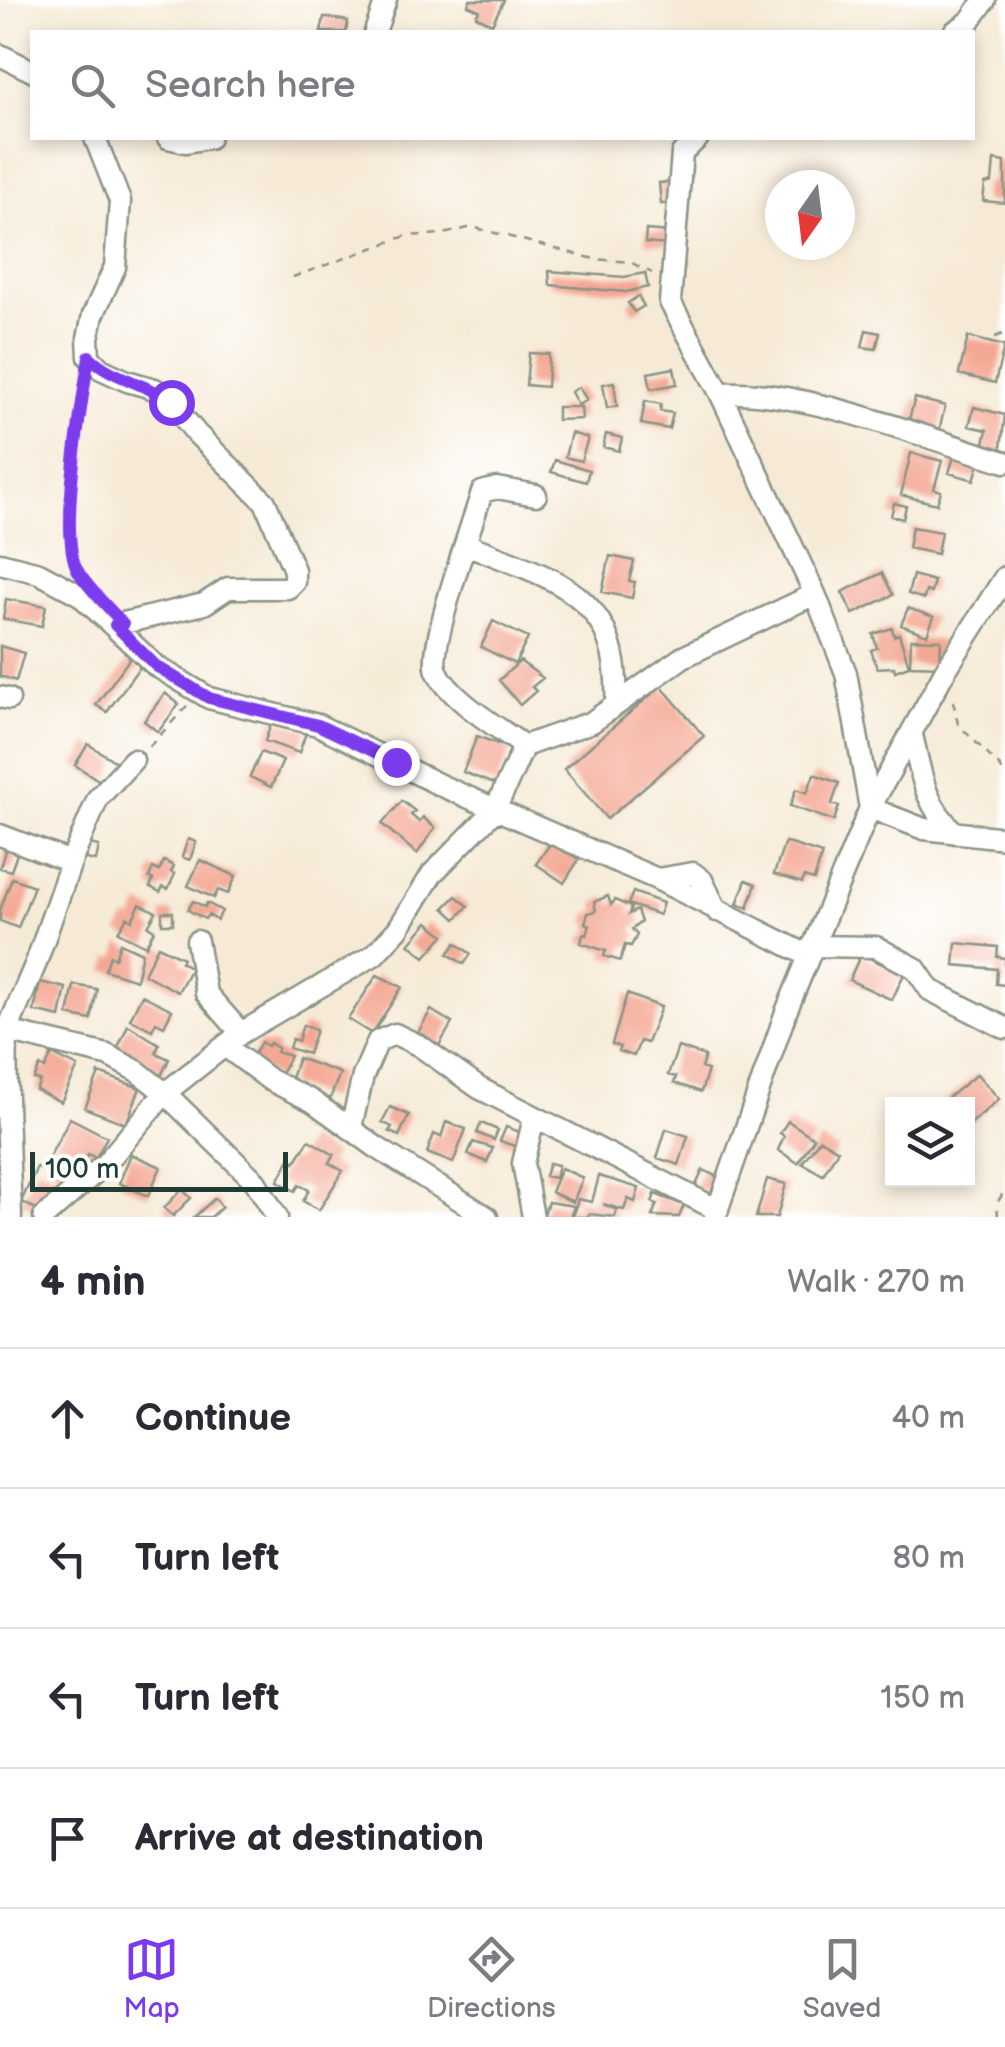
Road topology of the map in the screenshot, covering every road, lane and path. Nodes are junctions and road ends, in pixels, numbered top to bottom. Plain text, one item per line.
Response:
1 (386, 0) edge
2 (985, 0) edge
3 (376, 30) edge
4 (957, 30) edge
5 (0, 55) edge
6 (30, 71) edge
7 (96, 140) edge
8 (696, 140) edge
9 (293, 277) dead end
10 (672, 282) junction
11 (1005, 333) edge
12 (994, 337) dead end
13 (89, 356) junction
14 (720, 393) junction
15 (1005, 462) edge
16 (536, 495) dead end
17 (466, 544) junction
18 (0, 563) edge
19 (78, 572) dead end
20 (1005, 577) edge
21 (815, 594) junction
22 (115, 625) junction
23 (945, 670) junction
24 (198, 692) junction
25 (616, 705) junction
26 (912, 735) junction
27 (524, 746) junction
28 (133, 760) joint
29 (1005, 777) edge
30 (870, 808) junction
31 (495, 810) junction
32 (955, 833) junction
33 (0, 835) edge
34 (1005, 838) edge
35 (71, 862) junction
36 (197, 941) dead end
37 (811, 951) junction
38 (1005, 1028) edge
39 (3, 1031) edge
40 (233, 1039) junction
41 (164, 1093) junction
42 (534, 1118) junction
43 (351, 1127) junction
44 (1005, 1190) edge
45 (716, 1214) edge
46 (11, 1217) edge
47 (44, 1217) edge
48 (277, 1217) edge
49 (487, 1217) edge
50 (533, 1217) edge
51 (998, 1217) edge

1 - 3 street
2 - 4 street
5 - 6 street
7 - 13 street
8 - 10 street
9 - 10 path
10 - 14 street
11 - 12 path
13 - 19 path
13 - 22 street
14 - 15 street
14 - 21 street
16 - 17 street
17 - 25 street
17 - 27 street
18 - 22 street
20 - 23 street
21 - 25 street
21 - 30 street
22 - 24 street
23 - 26 street
23 - 29 path
24 - 28 path
24 - 31 street
25 - 27 street
26 - 30 street
26 - 32 street
27 - 31 street
28 - 35 street
30 - 32 street
30 - 37 street
31 - 37 street
31 - 40 street
32 - 34 street
33 - 35 street
35 - 39 street
36 - 40 street
37 - 38 street
37 - 45 street
39 - 41 street
39 - 46 street
40 - 41 street
40 - 43 street
41 - 47 street
41 - 48 street
42 - 43 street
42 - 45 street
42 - 50 street
43 - 49 street
44 - 51 path

